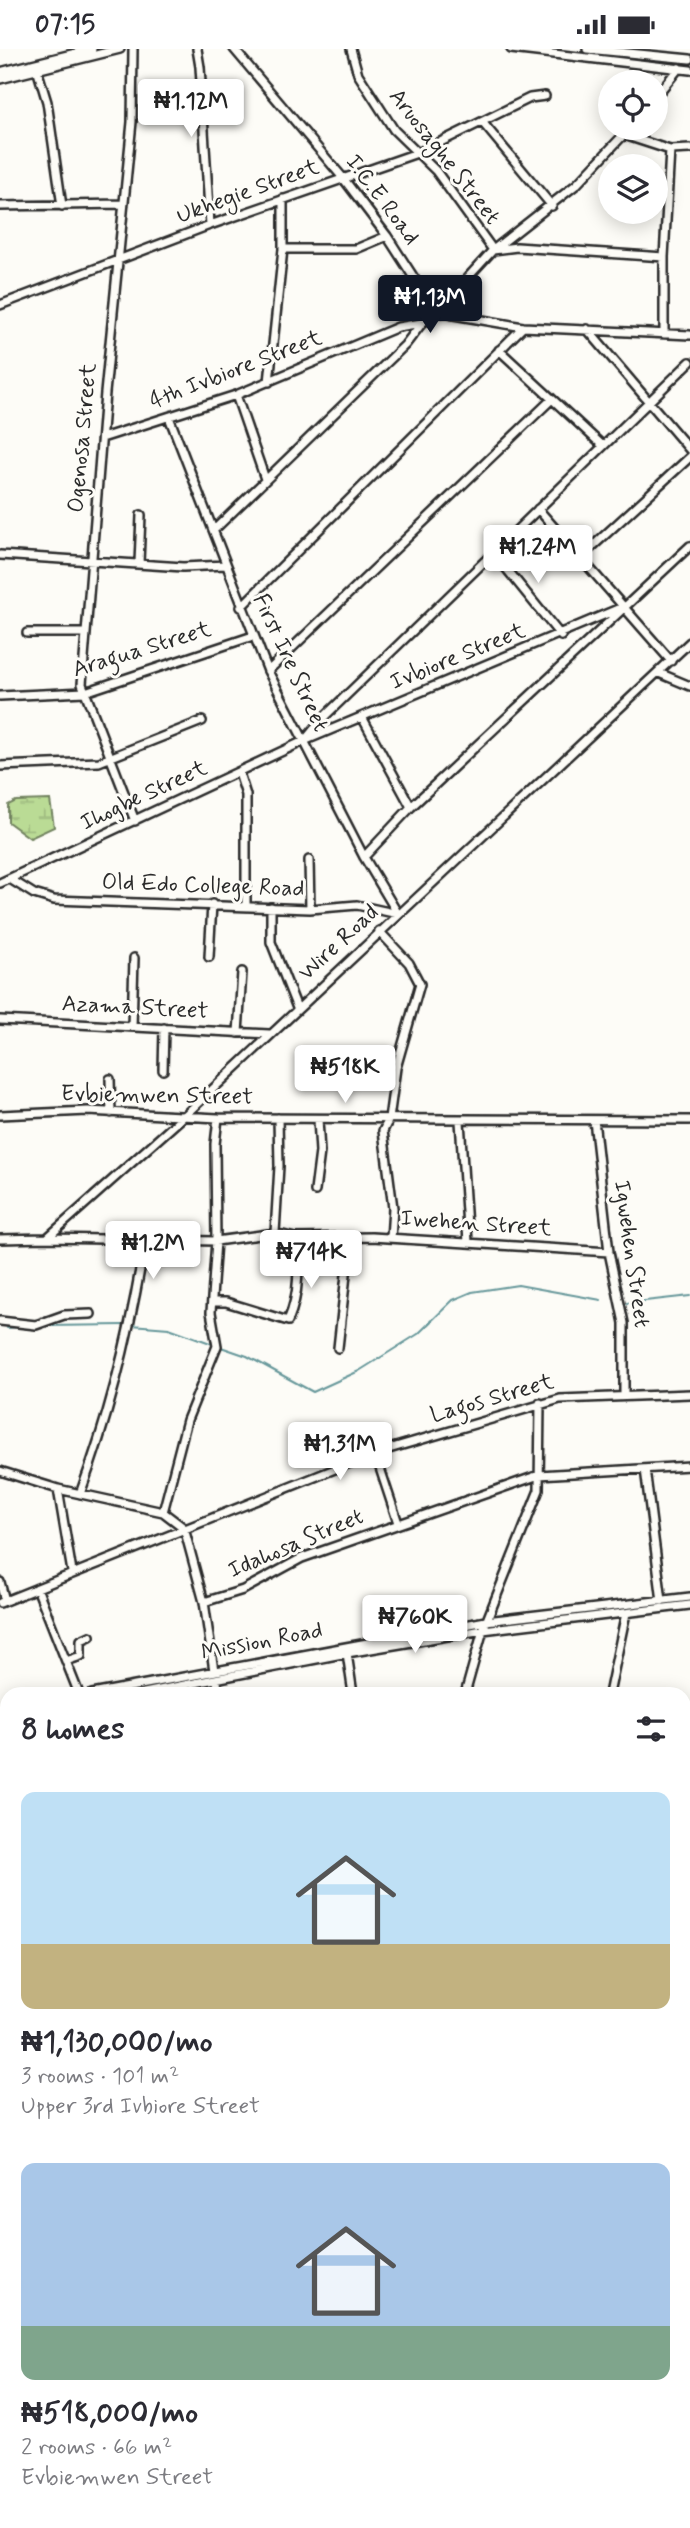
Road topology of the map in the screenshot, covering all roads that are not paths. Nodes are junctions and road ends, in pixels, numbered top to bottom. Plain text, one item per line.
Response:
1 (92, 49) edge
2 (120, 49) edge
3 (133, 49) edge
4 (197, 49) edge
5 (234, 49) edge
6 (351, 49) edge
7 (511, 49) edge
8 (590, 49) edge
9 (665, 53) edge
10 (690, 59) edge
11 (679, 68) junction
12 (37, 69) junction
13 (690, 70) edge
14 (0, 72) edge
15 (0, 79) edge
16 (668, 81) edge
17 (545, 96) dead end
18 (484, 123) junction
19 (619, 140) edge
20 (639, 140) edge
21 (690, 149) edge
22 (670, 150) junction
23 (420, 152) junction
24 (343, 178) junction
25 (283, 199) junction
26 (122, 204) junction
27 (0, 206) edge
28 (62, 206) junction
29 (552, 206) junction
30 (210, 225) junction
31 (387, 236) junction
32 (283, 249) junction
33 (492, 250) junction
34 (664, 257) junction
35 (118, 262) junction
36 (0, 305) edge
37 (436, 312) junction
38 (422, 323) junction
39 (523, 327) junction
40 (587, 329) junction
41 (664, 334) junction
42 (690, 335) edge
43 (499, 350) junction
44 (690, 362) edge
45 (269, 381) junction
46 (236, 395) junction
47 (552, 399) junction
48 (649, 401) junction
49 (169, 417) junction
50 (102, 438) junction
51 (603, 446) junction
52 (690, 450) edge
53 (690, 457) edge
54 (265, 478) junction
55 (538, 509) junction
56 (141, 515) dead end
57 (214, 530) junction
58 (690, 546) edge
59 (493, 552) junction
60 (0, 555) edge
61 (581, 557) junction
62 (92, 560) junction
63 (139, 563) junction
64 (226, 565) junction
65 (241, 607) junction
66 (625, 607) junction
67 (27, 633) dead end
68 (86, 633) junction
69 (253, 636) junction
70 (561, 636) junction
71 (690, 642) edge
72 (671, 661) junction
73 (268, 671) junction
74 (659, 673) junction
75 (690, 686) edge
76 (85, 692) junction
77 (0, 696) edge
78 (362, 717) junction
79 (202, 720) dead end
80 (304, 741) junction
81 (111, 758) junction
82 (0, 766) edge
83 (239, 773) junction
84 (411, 807) junction
85 (135, 821) junction
86 (364, 857) junction
87 (309, 860) dead end
88 (10, 879) junction
89 (0, 883) edge
90 (212, 904) junction
91 (246, 906) junction
92 (271, 907) junction
93 (310, 909) junction
94 (398, 914) junction
95 (379, 931) junction
96 (209, 957) dead end
97 (134, 958) dead end
98 (242, 972) dead end
99 (297, 1007) junction
100 (0, 1020) edge
101 (132, 1027) junction
102 (164, 1028) junction
103 (238, 1033) junction
104 (269, 1034) junction
105 (163, 1070) dead end
106 (110, 1079) dead end
107 (111, 1113) junction
108 (0, 1115) edge
109 (183, 1117) junction
110 (218, 1118) junction
111 (278, 1118) junction
112 (318, 1119) junction
113 (388, 1119) junction
114 (594, 1120) junction
115 (690, 1120) edge
116 (460, 1121) junction
117 (315, 1191) dead end
118 (275, 1233) junction
119 (47, 1238) junction
120 (295, 1238) junction
121 (350, 1238) junction
122 (391, 1238) junction
123 (0, 1239) edge
124 (145, 1240) junction
125 (216, 1241) junction
126 (468, 1241) junction
127 (609, 1252) junction
128 (213, 1302) junction
129 (90, 1314) dead end
130 (0, 1321) edge
131 (338, 1348) dead end
132 (624, 1394) junction
133 (690, 1394) edge
134 (540, 1403) junction
135 (375, 1453) junction
136 (690, 1466) edge
137 (645, 1469) junction
138 (0, 1471) edge
139 (539, 1475) junction
140 (58, 1489) junction
141 (80, 1494) junction
142 (163, 1511) junction
143 (398, 1523) junction
144 (184, 1528) junction
145 (72, 1572) junction
146 (0, 1582) edge
147 (37, 1588) junction
148 (690, 1597) edge
149 (662, 1601) junction
150 (3, 1602) edge
151 (204, 1602) junction
152 (690, 1605) edge
153 (626, 1613) junction
154 (486, 1621) junction
155 (482, 1630) junction
156 (90, 1636) dead end
157 (347, 1653) junction
158 (66, 1661) junction
159 (215, 1675) junction
160 (76, 1687) edge
161 (137, 1687) edge
162 (173, 1687) edge
163 (217, 1687) edge
164 (352, 1687) edge
165 (467, 1687) edge
166 (610, 1687) edge

1 - 14 street
2 - 12 street
3 - 26 street, Ogenosa Street
4 - 30 street
5 - 24 street, I.C.E Road
6 - 23 street, Aruosaghe Street
7 - 11 street
8 - 9 street
9 - 10 street
11 - 13 street
11 - 16 street
12 - 15 street
12 - 28 street
17 - 18 street, Ukhegie Street
18 - 23 street, Ukhegie Street
18 - 29 street
19 - 29 street
20 - 22 street
21 - 22 street
22 - 34 street
23 - 24 street, Ukhegie Street
23 - 33 street, Aruosaghe Street
24 - 25 street, Ukhegie Street
24 - 31 street, I.C.E Road
25 - 30 street, Ukhegie Street
25 - 32 street
26 - 28 street
26 - 35 street, Ogenosa Street
27 - 28 street
29 - 33 street
30 - 35 street, Ukhegie Street
31 - 32 street
31 - 37 street, I.C.E Road
32 - 45 street
33 - 34 street
33 - 37 street
34 - 41 street
35 - 36 street, Ukhegie Street
35 - 50 street, Ogenosa Street
37 - 38 street
37 - 39 street
38 - 45 street, 4th Ivbiore Street
38 - 54 street
39 - 40 street
39 - 43 street
40 - 41 street
40 - 48 street
41 - 42 street
43 - 47 street
43 - 65 street
44 - 48 street
45 - 46 street, 4th Ivbiore Street
46 - 49 street, 4th Ivbiore Street
46 - 54 street
47 - 51 street
47 - 73 street
48 - 51 street
48 - 52 street
49 - 50 street, 4th Ivbiore Street
49 - 57 street, First Ire Street
50 - 62 street, Ogenosa Street
51 - 55 street
53 - 61 street
54 - 57 street
55 - 59 street
55 - 61 street
56 - 63 street
57 - 64 street, First Ire Street
58 - 66 street
59 - 70 street
59 - 80 street
60 - 62 street
61 - 66 street
62 - 63 street
62 - 68 street, Ogenosa Street
63 - 64 street
64 - 65 street, First Ire Street
65 - 69 street, First Ire Street
66 - 70 street, Ivbiore Street
66 - 72 street
66 - 84 street
67 - 68 street
68 - 76 street, Ogenosa Street
69 - 73 street, First Ire Street
69 - 76 street, Aragua Street
70 - 78 street, Ivbiore Street
71 - 72 street, Wire Road
72 - 74 street, Wire Road
73 - 80 street, First Ire Street
74 - 75 street
74 - 94 street, Wire Road
76 - 77 street, Aragua Street
76 - 81 street, Ogenosa Street
78 - 80 street, Ivbiore Street
78 - 84 street
79 - 81 street
80 - 83 street, Ihogbe Street
80 - 86 street, First Ire Street
81 - 82 street
81 - 85 street, Ogenosa Street
83 - 85 street, Ihogbe Street
83 - 91 street
84 - 86 street
85 - 88 street, Ihogbe Street
86 - 94 street, First Ire Street
87 - 93 street
88 - 89 street, Ihogbe Street
88 - 90 street, Old Edo College Road
90 - 91 street, Old Edo College Road
90 - 96 street
91 - 92 street, Old Edo College Road
92 - 93 street, Old Edo College Road
92 - 99 street
93 - 94 street, Old Edo College Road
94 - 95 street, Wire Road
95 - 99 street, Wire Road
95 - 113 street
97 - 101 street
98 - 103 street
99 - 104 street, Wire Road
100 - 101 street, Azama Street
101 - 102 street, Azama Street
102 - 103 street, Azama Street
102 - 105 street
103 - 104 street, Azama Street
104 - 109 street, Wire Road
106 - 107 street
107 - 108 street, Evbiemwen Street
107 - 109 street, Evbiemwen Street
109 - 110 street, Evbiemwen Street
109 - 119 street, Wire Road
110 - 111 street, Evbiemwen Street
110 - 125 street
111 - 112 street, Evbiemwen Street
111 - 118 street
112 - 113 street, Evbiemwen Street
112 - 117 street
113 - 116 street, Evbiemwen Street
113 - 122 street
114 - 115 street, Evbiemwen Street
114 - 116 street, Evbiemwen Street
114 - 127 street, Igwehen Street
116 - 126 street
118 - 120 street, Iwehen Street
118 - 125 street, Iwehen Street
119 - 123 street
119 - 124 street, Iwehen Street
120 - 121 street, Iwehen Street
120 - 128 street
121 - 122 street, Iwehen Street
121 - 131 street
122 - 126 street, Iwehen Street
124 - 125 street, Iwehen Street
124 - 141 street
125 - 128 street
126 - 127 street, Iwehen Street
127 - 132 street, Igwehen Street
128 - 142 street
129 - 130 street
132 - 133 street, Lagos Street
132 - 134 street, Lagos Street
134 - 135 street, Lagos Street
134 - 139 street
135 - 143 street
135 - 144 street, Lagos Street
136 - 137 street, Idahosa Street
137 - 139 street, Idahosa Street
137 - 149 street
138 - 140 street
139 - 143 street, Idahosa Street
139 - 154 street
140 - 141 street
140 - 145 street
141 - 142 street
142 - 144 street
143 - 151 street, Idahosa Street
144 - 145 street, Lagos Street
144 - 151 street
145 - 147 street, Lagos Street
146 - 150 street
147 - 150 street, Lagos Street
147 - 158 street
148 - 149 street, Mission Road
149 - 154 street, Mission Road
151 - 159 street
152 - 153 street, Mission Road
153 - 155 street, Mission Road
153 - 166 street
154 - 155 street
154 - 159 street, Mission Road
155 - 157 street, Mission Road
155 - 165 street
156 - 158 street
157 - 159 street, Mission Road
157 - 164 street
158 - 160 street
159 - 161 street, Mission Road
159 - 162 street, Mission Road
159 - 163 street

